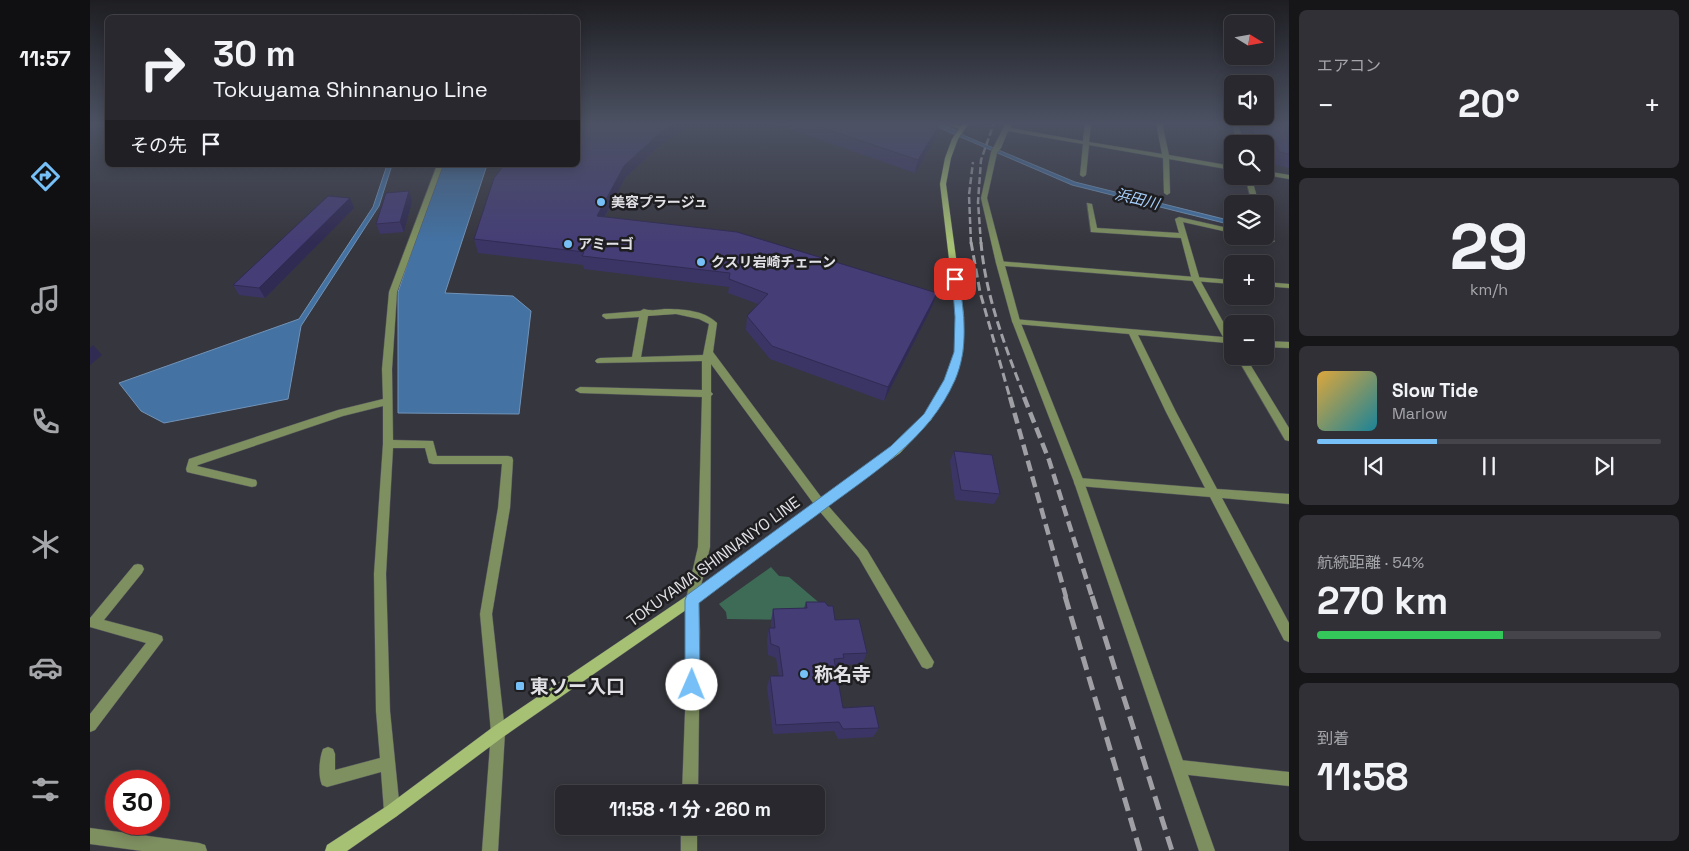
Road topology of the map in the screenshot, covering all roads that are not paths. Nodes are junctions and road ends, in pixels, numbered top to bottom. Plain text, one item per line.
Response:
1 (947, 163) edge
2 (994, 163) edge
3 (1084, 163) edge
4 (1166, 163) edge
5 (1200, 163) edge
6 (439, 167) edge
7 (1224, 167) edge
8 (1274, 174) edge
9 (1083, 175) dead end
10 (1289, 177) edge
11 (1167, 193) dead end
12 (1089, 204) dead end
13 (1224, 230) edge
14 (1184, 236) junction
15 (1000, 263) junction
16 (1196, 280) junction
17 (1224, 282) edge
18 (1274, 285) edge
19 (1289, 286) edge
20 (644, 312) junction
21 (606, 316) dead end
22 (1016, 321) junction
23 (1224, 329) edge
24 (1132, 334) junction
25 (1224, 342) edge
26 (1274, 344) edge
27 (1289, 345) edge
28 (707, 355) junction
29 (636, 360) junction
30 (600, 361) dead end
31 (1245, 365) edge
32 (580, 390) dead end
33 (708, 394) junction
34 (387, 401) junction
35 (1289, 437) edge
36 (388, 444) junction
37 (252, 482) dead end
38 (1078, 482) junction
39 (1214, 493) junction
40 (1289, 499) edge
41 (820, 504) junction
42 (138, 569) dead end
43 (692, 600) junction
44 (1289, 636) edge
45 (927, 662) dead end
46 (90, 726) edge
47 (498, 732) junction
48 (328, 754) dead end
49 (387, 763) junction
50 (1180, 766) junction
51 (1289, 779) edge
52 (690, 785) edge
53 (392, 811) junction
54 (689, 835) edge
55 (90, 836) edge
56 (199, 851) edge
57 (333, 851) edge
58 (490, 851) edge
59 (689, 851) edge
60 (1208, 851) edge

1 - 41 main road, TOKUYAMA SHINNANYO LINE
2 - 15 street
3 - 9 street
4 - 11 street
5 - 7 street
6 - 34 street
8 - 10 street
12 - 14 street
13 - 14 street
14 - 16 street
15 - 16 street
15 - 22 street
16 - 17 street
16 - 23 street
18 - 19 street
20 - 21 street
20 - 28 street
20 - 29 street
22 - 24 street
22 - 38 street
24 - 25 street
24 - 39 street
26 - 27 street
28 - 29 street
28 - 33 street
28 - 41 street
29 - 30 street
31 - 35 street
32 - 33 street
33 - 43 street
34 - 36 street
34 - 37 street
36 - 47 street
36 - 49 street
38 - 39 street
38 - 50 street
39 - 40 street
39 - 44 street
41 - 43 main road, TOKUYAMA SHINNANYO LINE
41 - 45 street
42 - 46 street
43 - 47 main road, TOKUYAMA SHINNANYO LINE
43 - 52 street
47 - 53 main road, TOKUYAMA SHINNANYO LINE
47 - 58 street
48 - 49 street
49 - 53 street
50 - 51 street
50 - 60 street
53 - 57 main road, TOKUYAMA SHINNANYO LINE
54 - 59 street
55 - 56 street

